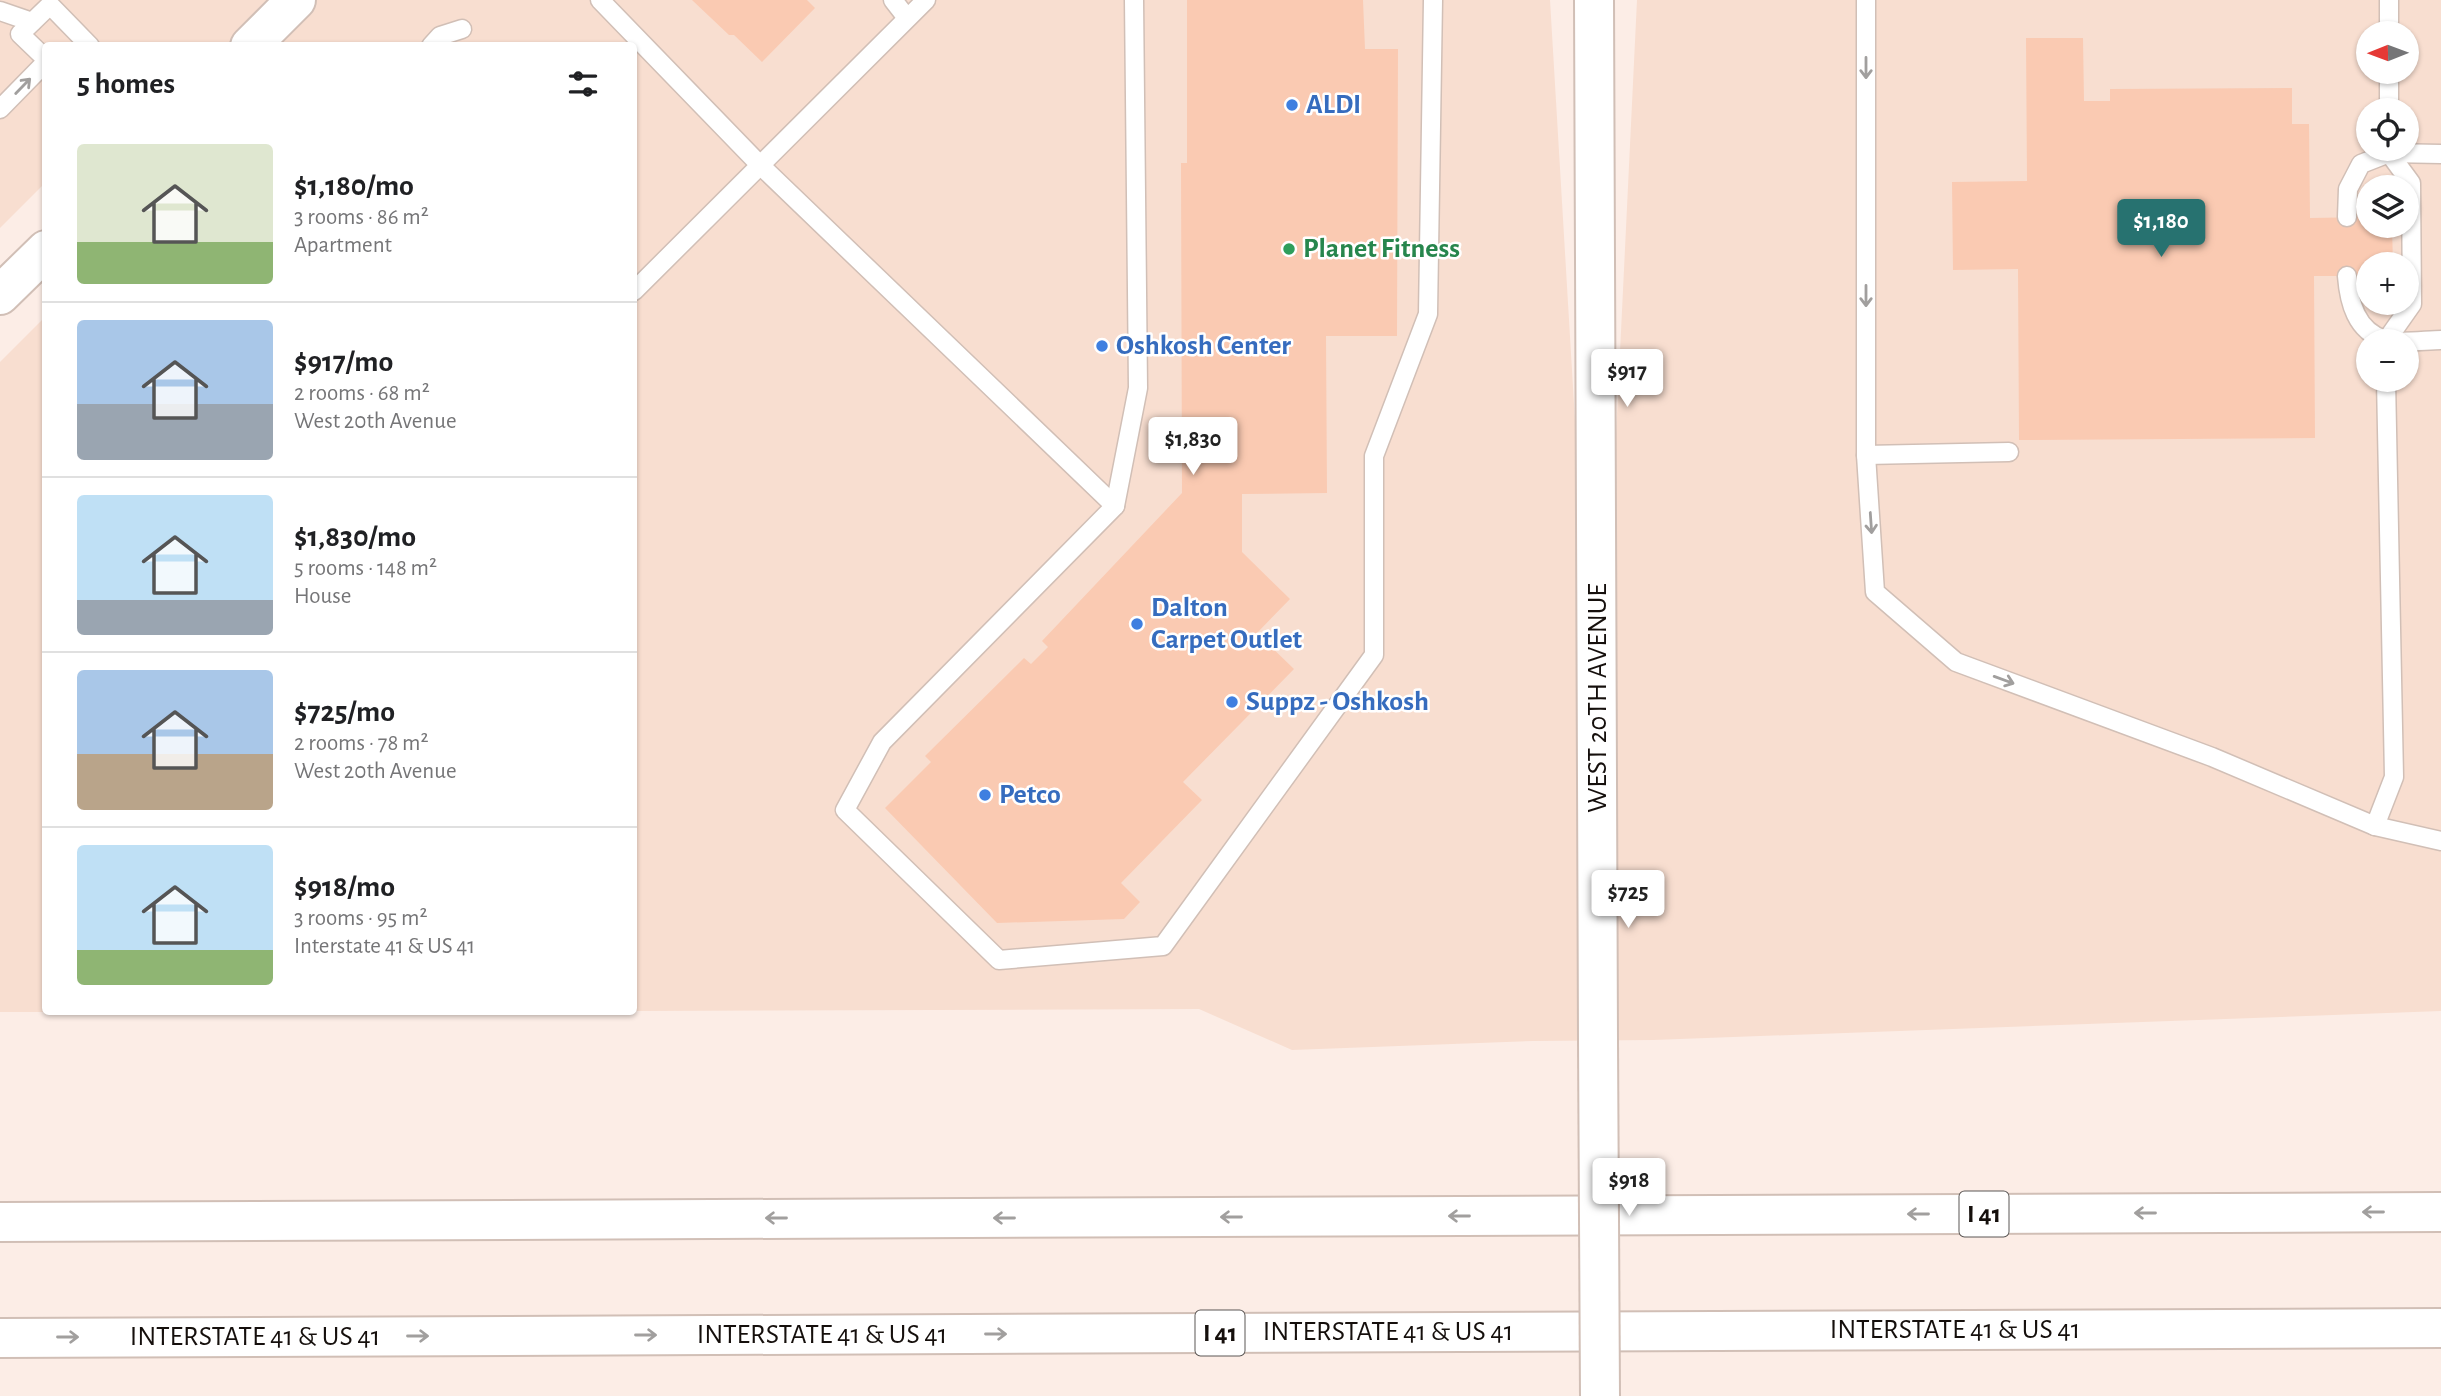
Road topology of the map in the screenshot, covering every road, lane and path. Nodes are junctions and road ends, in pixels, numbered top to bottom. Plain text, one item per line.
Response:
1 (296, 0) edge
2 (600, 0) edge
3 (893, 0) edge
4 (926, 0) edge
5 (1134, 0) edge
6 (1433, 0) edge
7 (1594, 0) edge
8 (1866, 0) edge
9 (2389, 0) edge
10 (0, 12) edge
11 (907, 18) junction
12 (2389, 21) edge
13 (26, 28) junction
14 (462, 29) dead end
15 (86, 42) edge
16 (254, 42) edge
17 (435, 42) edge
18 (42, 54) edge
19 (42, 65) edge
20 (0, 109) edge
21 (2419, 153) edge
22 (2441, 154) edge
23 (2367, 161) edge
24 (2396, 161) edge
25 (759, 164) junction
26 (2347, 217) dead end
27 (42, 254) edge
28 (2347, 276) dead end
29 (637, 288) edge
30 (0, 295) edge
31 (2367, 329) edge
32 (2394, 329) edge
33 (2419, 340) edge
34 (2441, 340) edge
35 (2386, 392) edge
36 (2009, 452) dead end
37 (1866, 455) junction
38 (1115, 506) junction
39 (2375, 826) junction
40 (2441, 841) edge
41 (2441, 1212) edge
42 (0, 1222) edge
43 (2441, 1328) edge
44 (0, 1338) edge
45 (1601, 1396) edge

1 - 16 main road
2 - 25 lane
3 - 11 lane
4 - 11 lane
5 - 38 lane
6 - 38 lane
7 - 45 main road, WEST 20TH AVENUE, bridge
8 -> 37 lane
9 - 12 lane
10 - 13 lane
11 - 25 lane
13 - 15 lane
13 - 18 lane
14 - 17 lane
20 -> 19 lane
21 - 22 lane
23 - 26 lane
24 - 32 lane
25 - 29 lane
25 - 38 lane
27 - 30 main road
28 - 31 lane
33 - 34 lane
35 - 39 lane
36 - 37 lane
37 -> 39 lane
39 - 40 lane
41 -> 42 main road, I 41
44 -> 43 main road, INTERSTATE 41 & US 41 / I 41

